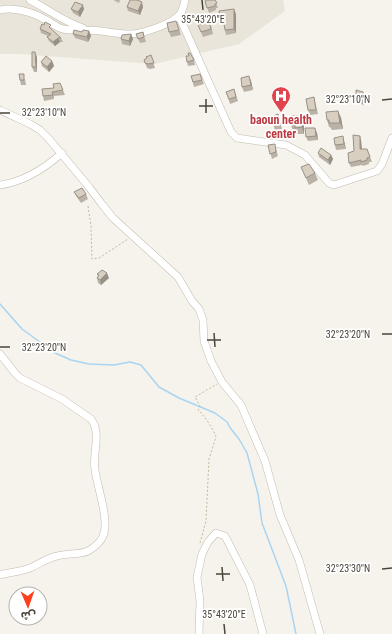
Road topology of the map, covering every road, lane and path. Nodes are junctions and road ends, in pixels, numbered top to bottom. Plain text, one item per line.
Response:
1 (30, 0) edge
2 (185, 0) edge
3 (0, 10) edge
4 (179, 16) junction
5 (86, 30) junction
6 (0, 110) edge
7 (392, 138) edge
8 (62, 153) junction
9 (0, 185) edge
10 (88, 206) dead end
11 (132, 236) junction
12 (0, 354) edge
13 (222, 382) junction
14 (199, 546) dead end
15 (0, 575) edge
16 (199, 634) edge
17 (263, 634) edge
18 (320, 634) edge

1 - 5 street
2 - 4 street
3 - 5 street
4 - 5 street
4 - 7 street
6 - 8 street
8 - 9 street
8 - 11 street
10 - 11 path
11 - 13 street
12 - 15 street
13 - 14 path
13 - 18 street
16 - 17 street

